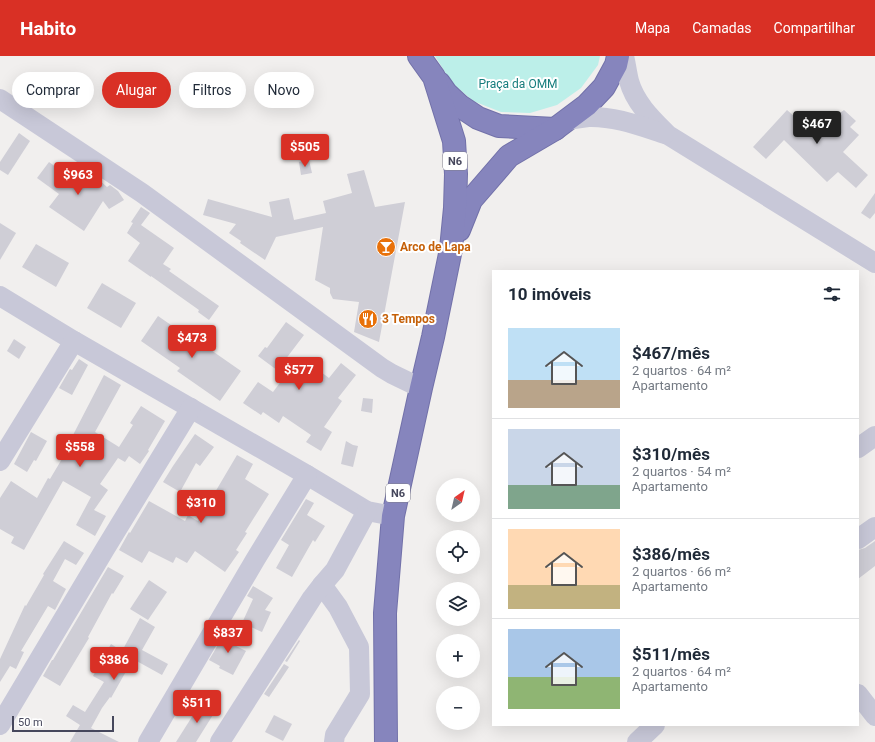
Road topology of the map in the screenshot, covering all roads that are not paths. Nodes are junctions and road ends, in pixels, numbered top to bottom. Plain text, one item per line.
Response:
1 (419, 56) edge
2 (429, 56) edge
3 (618, 56) edge
4 (624, 56) edge
5 (434, 77) junction
6 (0, 99) edge
7 (561, 124) junction
8 (668, 135) junction
9 (451, 249) junction
10 (875, 263) edge
11 (0, 296) edge
12 (74, 341) junction
13 (421, 388) junction
14 (191, 408) junction
15 (875, 436) edge
16 (859, 447) edge
17 (0, 461) edge
18 (308, 475) junction
19 (367, 511) junction
20 (393, 516) junction
21 (875, 527) edge
22 (859, 538) edge
23 (322, 585) junction
24 (859, 695) edge
25 (875, 716) edge
26 (0, 725) edge
27 (654, 726) edge
28 (148, 742) edge
29 (220, 742) edge
30 (334, 742) edge
31 (386, 742) edge
32 (637, 742) edge

1 - 5 highway, N6
2 - 5 highway, N6
3 - 7 highway, N6
4 - 8 street
5 - 7 highway, N6
5 - 9 highway, N6
6 - 13 street
7 - 8 street
7 - 9 highway, N6
8 - 10 street
9 - 13 highway, N6
11 - 12 street
12 - 14 street
12 - 17 street
13 - 20 highway, N6
14 - 18 street
14 - 26 street
15 - 16 street
18 - 19 street
18 - 28 street
19 - 20 street
19 - 23 street
20 - 31 highway, N6
21 - 22 street
23 - 29 street
23 - 30 street
24 - 25 street
27 - 32 street

